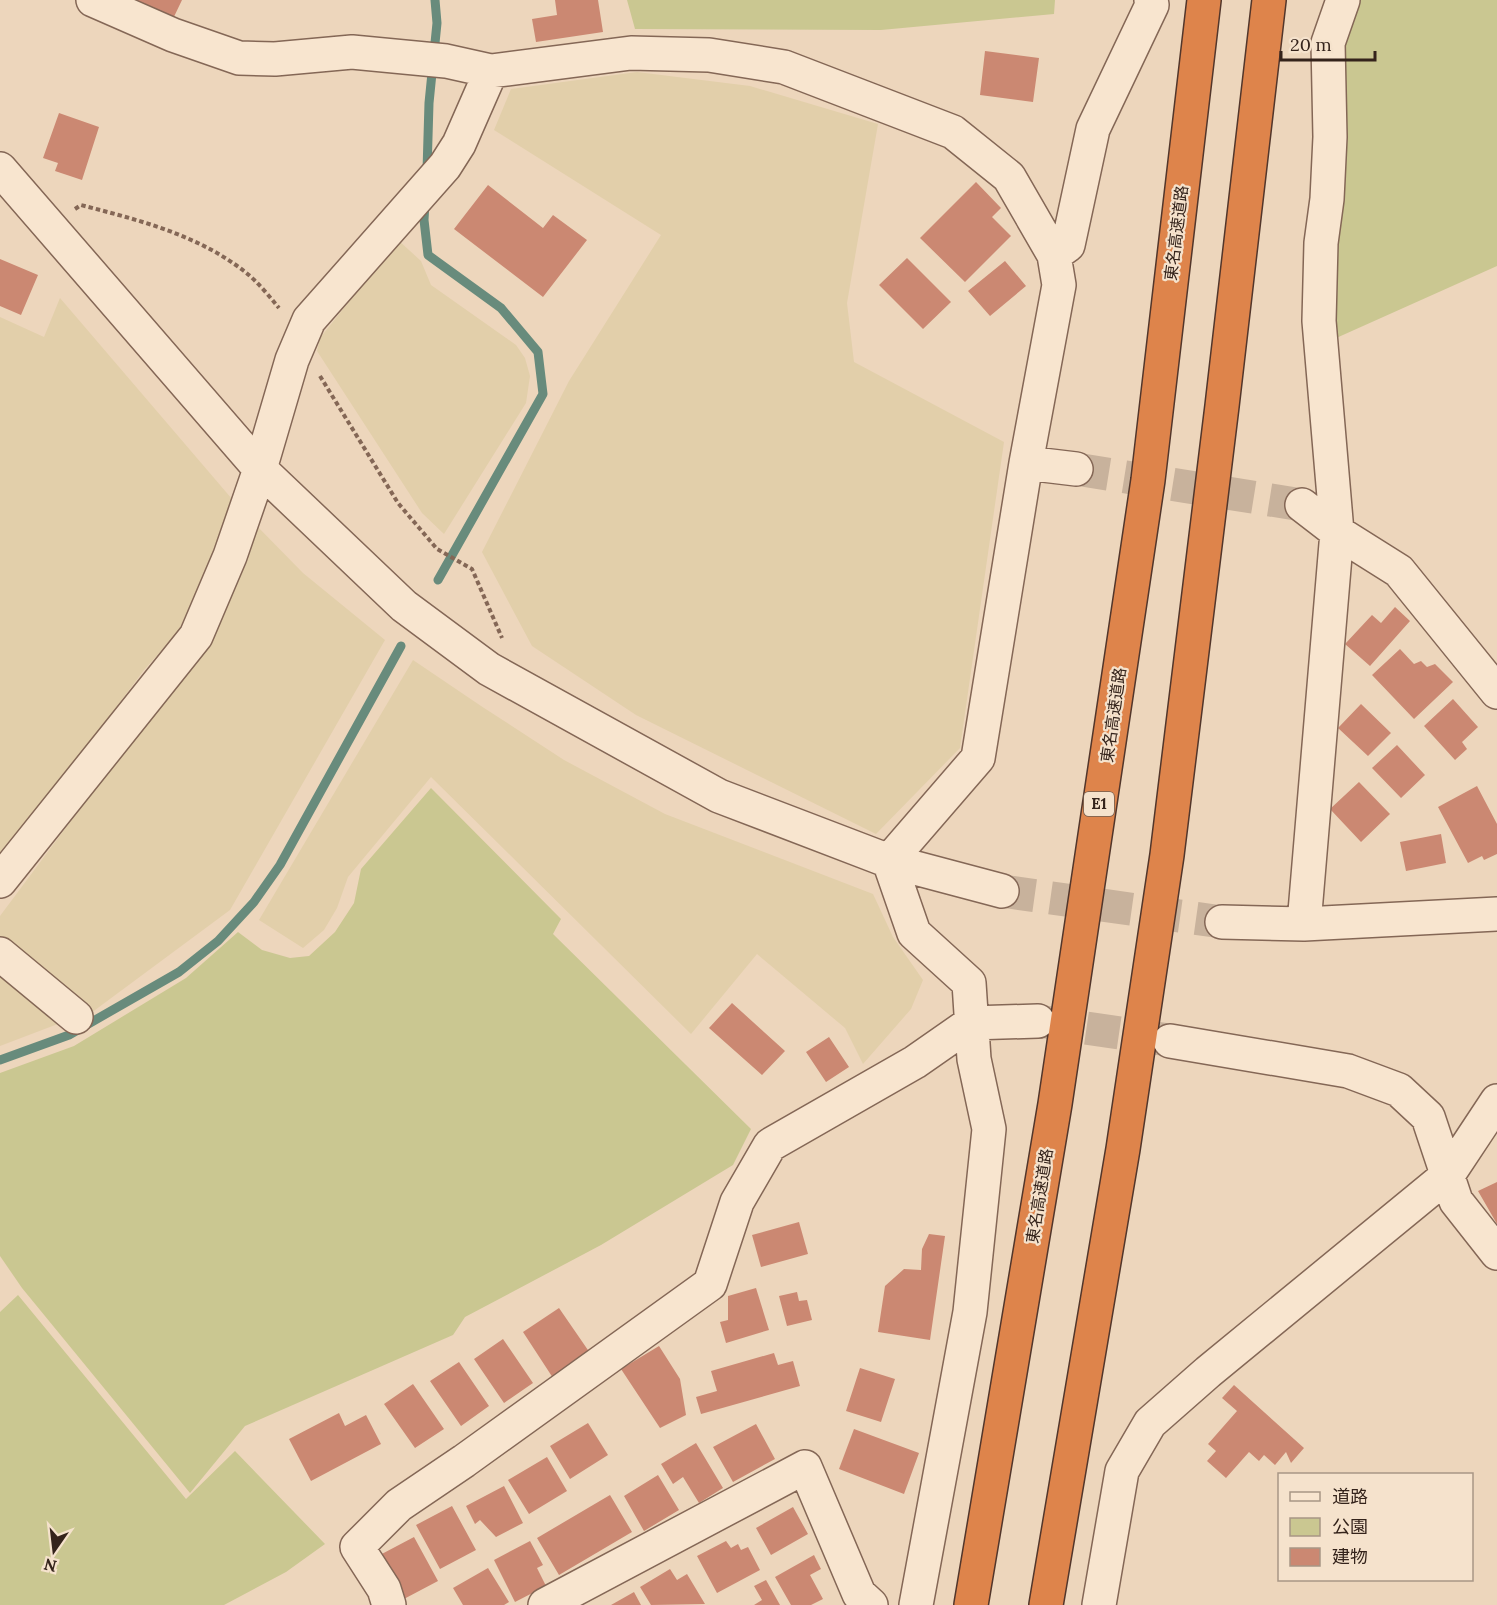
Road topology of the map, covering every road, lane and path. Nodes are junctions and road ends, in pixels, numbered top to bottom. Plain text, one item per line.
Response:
1 (93, 0) edge
2 (1151, 0) edge
3 (1204, 0) edge
4 (1269, 0) edge
5 (1343, 0) edge
6 (491, 71) junction
7 (3, 176) edge
8 (1054, 255) junction
9 (1026, 463) junction
10 (260, 469) junction
11 (1076, 469) tunnel mouth
12 (1302, 505) tunnel mouth
13 (1337, 532) junction
14 (437, 549) dead end
15 (489, 669) junction
16 (1497, 692) edge
17 (889, 861) junction
18 (0, 881) edge
19 (1002, 891) tunnel mouth
20 (1497, 914) edge
21 (1222, 922) tunnel mouth
22 (1304, 924) junction
23 (0, 954) edge
24 (76, 1017) dead end
25 (1038, 1021) tunnel mouth
26 (971, 1023) junction
27 (1170, 1041) tunnel mouth
28 (1497, 1101) edge
29 (1448, 1175) junction
30 (1497, 1253) edge
31 (389, 1605) edge
32 (545, 1605) edge
33 (871, 1605) edge
34 (916, 1605) edge
35 (971, 1605) edge
36 (1046, 1605) edge
37 (1099, 1605) edge

1 - 6 street
2 - 8 street
3 - 35 highway, 東名高速道路 / E1
4 - 36 highway
5 - 13 street
6 - 8 street
6 - 10 street
7 - 10 street
8 - 9 street
9 - 11 street
9 - 17 street
10 - 15 street
10 - 18 street
12 - 13 street
13 - 16 street
13 - 22 street
14 - 15 path
15 - 17 street
17 - 19 street
17 - 26 street
20 - 22 street
21 - 22 street
23 - 24 street
25 - 26 street
26 - 31 street
26 - 34 street
27 - 29 street
28 - 29 street
29 - 30 street
29 - 37 street
32 - 33 street

